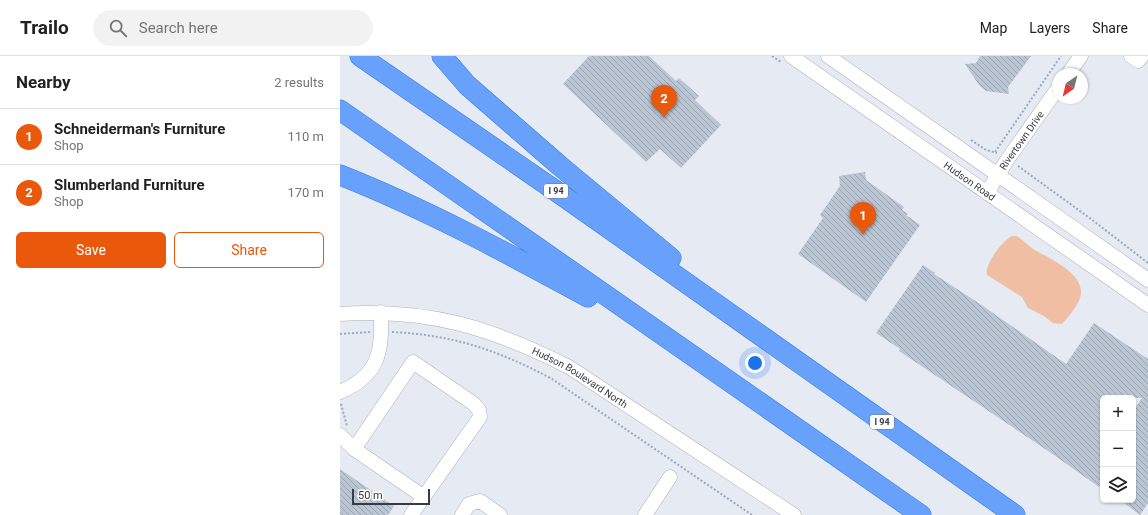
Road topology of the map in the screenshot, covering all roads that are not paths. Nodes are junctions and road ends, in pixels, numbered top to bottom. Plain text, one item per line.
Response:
1 (360, 56) edge
2 (442, 56) edge
3 (791, 56) edge
4 (828, 56) edge
5 (1081, 56) edge
6 (1131, 56) edge
7 (1142, 56) edge
8 (1072, 68) edge
9 (881, 94) junction
10 (1052, 97) edge
11 (340, 110) edge
12 (869, 111) junction
13 (340, 175) edge
14 (998, 176) junction
15 (987, 194) junction
16 (1148, 280) edge
17 (1148, 305) edge
18 (381, 312) junction
19 (340, 314) edge
20 (749, 329) junction
21 (669, 340) junction
22 (340, 392) edge
23 (340, 435) edge
24 (354, 449) junction
25 (670, 477) dead end
26 (424, 497) junction
27 (412, 515) edge
28 (462, 515) edge
29 (500, 515) edge
30 (645, 515) edge
31 (794, 515) edge
32 (921, 515) edge
33 (1014, 515) edge

1 - 20 highway, I 94
2 - 20 highway
3 - 12 street, Hudson Road
4 - 9 street, Hudson Road
5 - 8 street
6 - 7 street
9 - 12 street
9 - 14 street, Hudson Road
10 - 14 street, Rivertown Drive
11 - 21 highway
12 - 15 street, Hudson Road
13 - 21 highway
14 - 15 street, Rivertown Drive
14 - 16 street, Hudson Road
15 - 17 street, Hudson Road
18 - 19 street, Hudson Boulevard North
18 - 22 street
18 - 31 street, Hudson Boulevard North
20 - 33 highway, I 94
21 - 32 highway
23 - 24 street
24 - 26 street
24 - 26 street
25 - 30 street
26 - 27 street
28 - 29 street

